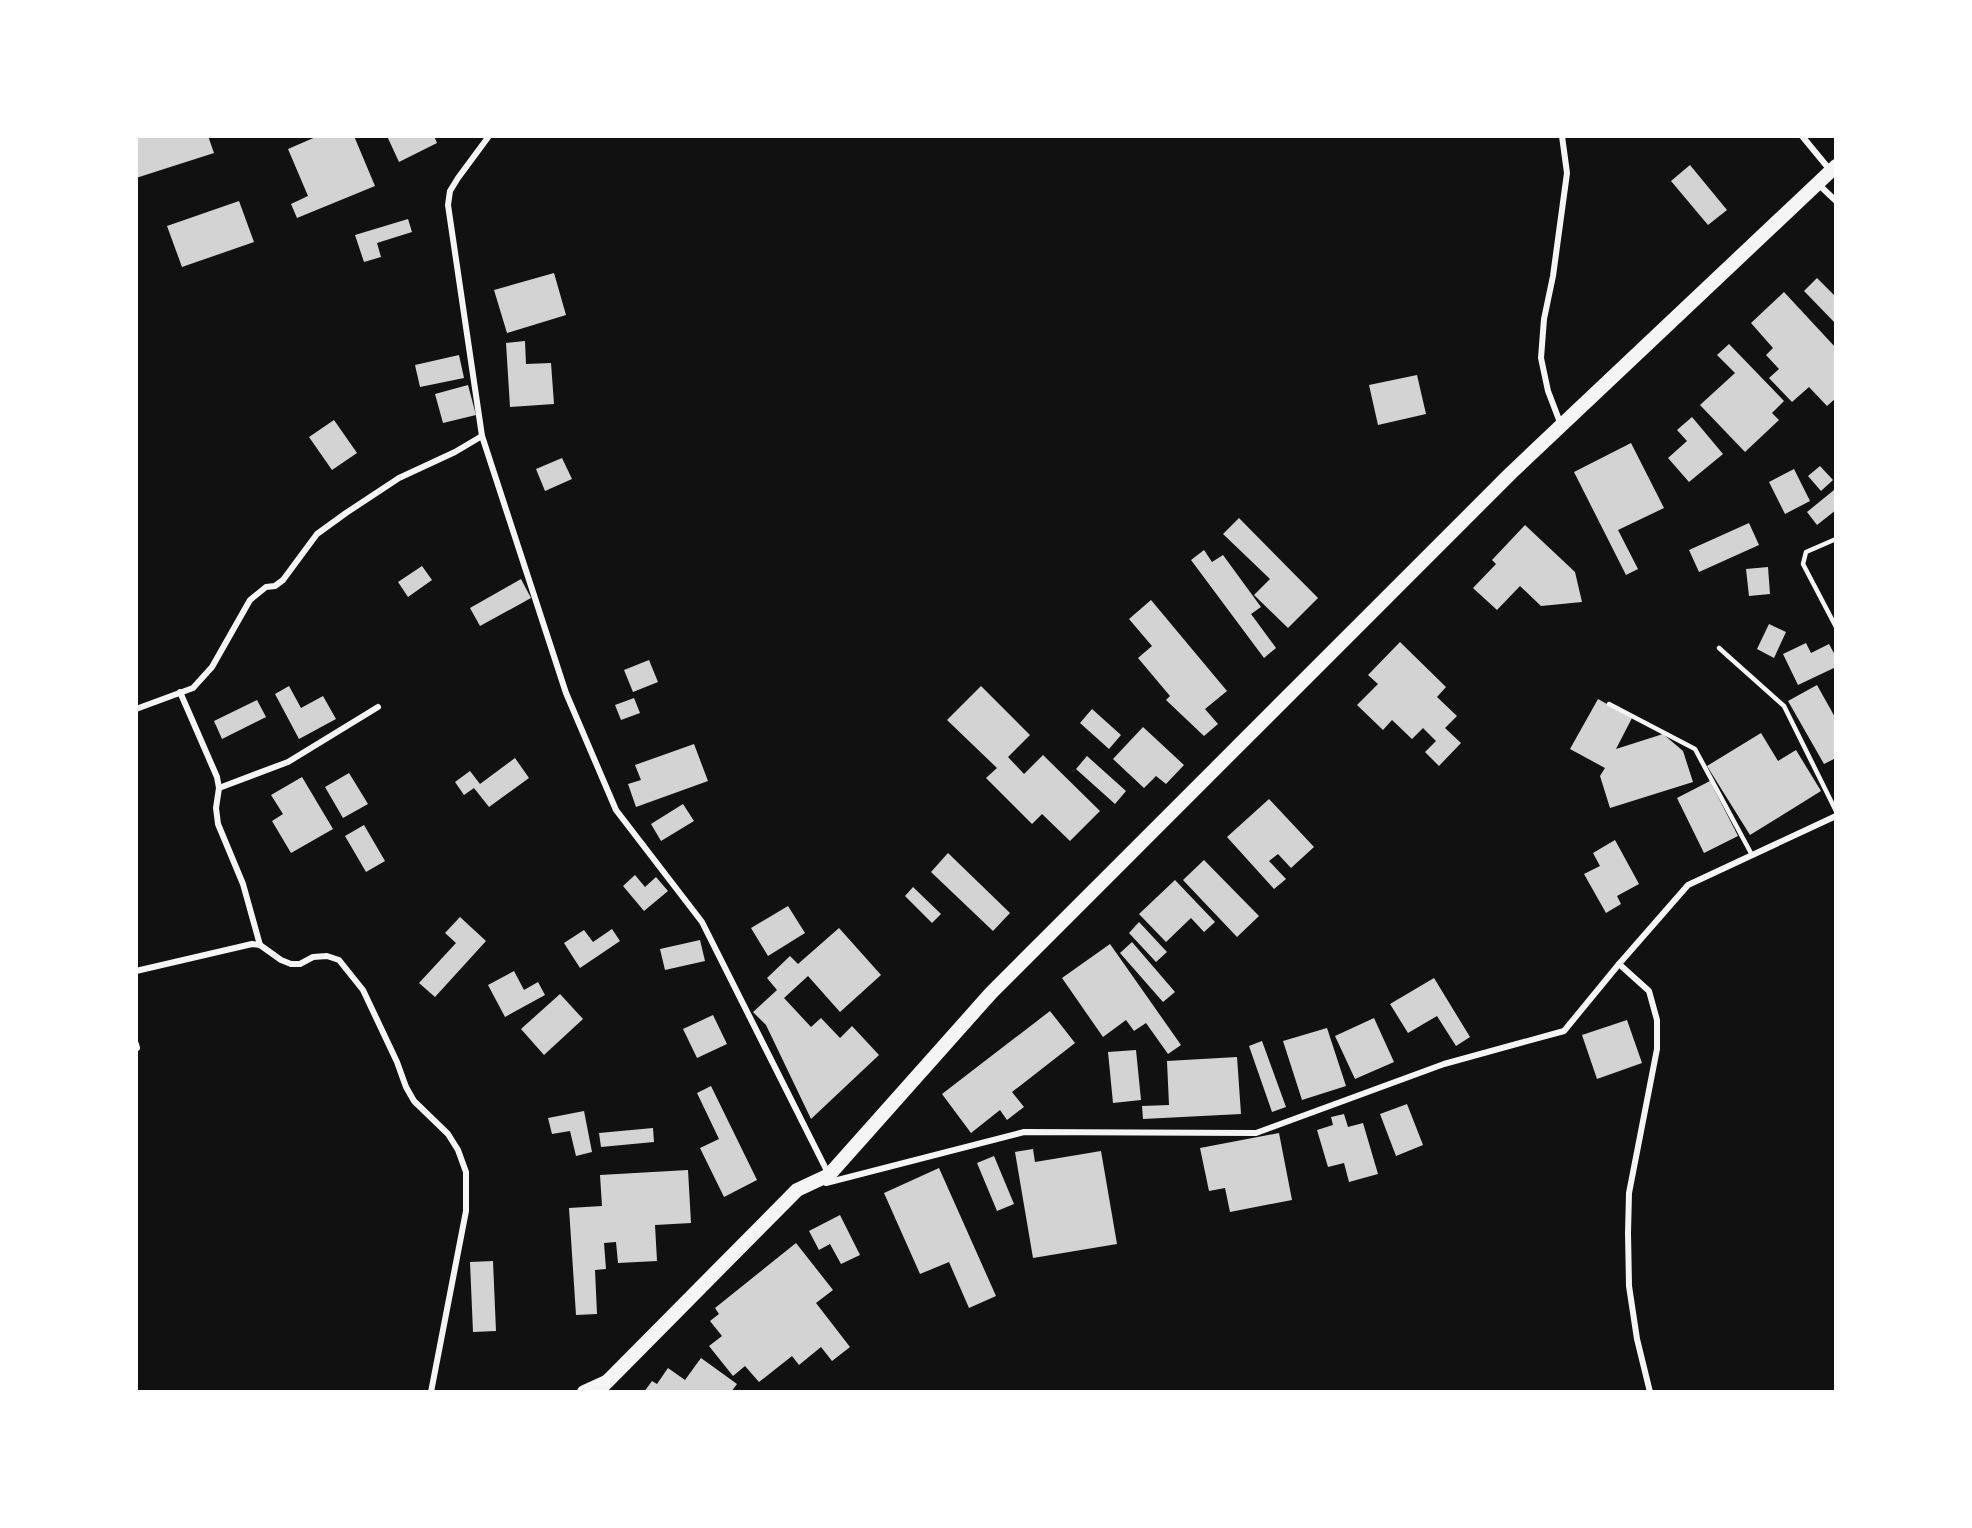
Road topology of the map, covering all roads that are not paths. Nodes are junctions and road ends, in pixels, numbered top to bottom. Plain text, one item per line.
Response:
1 (489, 136) edge
2 (1562, 136) edge
3 (1802, 136) edge
4 (1833, 168) edge
5 (1817, 183) junction
6 (1836, 201) edge
7 (1562, 425) junction
8 (482, 436) junction
9 (1836, 539) edge
10 (1836, 627) edge
11 (1719, 648) dead end
12 (180, 692) junction
13 (1609, 704) dead end
14 (378, 707) dead end
15 (136, 709) edge
16 (219, 788) junction
17 (1836, 811) edge
18 (1836, 816) edge
19 (1752, 855) junction
20 (260, 945) junction
21 (1619, 964) junction
22 (136, 971) edge
23 (829, 1175) junction
24 (797, 1190) junction
25 (602, 1387) edge
26 (431, 1392) edge
27 (584, 1392) edge
28 (1650, 1392) edge

1 - 8 street
2 - 7 street
3 - 4 street
4 - 5 main road
5 - 6 street
5 - 7 main road
7 - 23 main road
8 - 12 street
8 - 23 street
9 - 10 lane
11 - 17 lane
12 - 15 street
12 - 16 street
13 - 19 lane
14 - 16 street
16 - 20 street
18 - 19 street
19 - 21 street
20 - 22 street
20 - 26 street
21 - 24 street
21 - 28 street
23 - 24 main road
24 - 25 main road
25 - 27 main road

